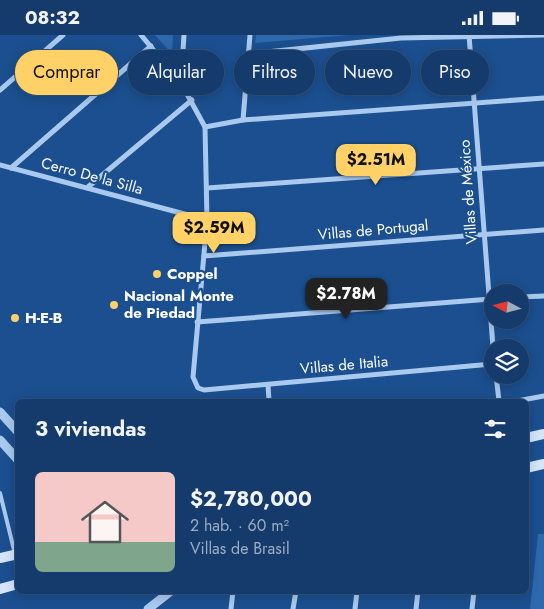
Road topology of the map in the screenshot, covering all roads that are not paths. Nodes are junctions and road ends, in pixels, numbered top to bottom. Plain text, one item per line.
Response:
1 (63, 35) edge
2 (141, 35) edge
3 (184, 35) edge
4 (250, 35) edge
5 (544, 35) edge
6 (401, 36) edge
7 (469, 37) edge
8 (152, 47) junction
9 (154, 50) edge
10 (183, 50) edge
11 (248, 50) edge
12 (282, 50) edge
13 (0, 90) edge
14 (189, 95) edge
15 (245, 95) edge
16 (544, 98) edge
17 (192, 100) junction
18 (473, 103) junction
19 (243, 120) junction
20 (205, 127) junction
21 (0, 165) edge
22 (544, 165) edge
23 (11, 168) junction
24 (479, 169) junction
25 (88, 187) junction
26 (207, 188) junction
27 (207, 220) junction
28 (544, 230) edge
29 (483, 234) junction
30 (204, 256) junction
31 (489, 284) edge
32 (544, 296) edge
33 (529, 297) edge
34 (484, 300) edge
35 (197, 322) junction
36 (484, 365) edge
37 (497, 384) edge
38 (268, 385) junction
39 (544, 396) edge
40 (269, 399) edge
41 (499, 399) edge
42 (528, 399) edge
43 (0, 412) edge
44 (15, 429) edge
45 (544, 434) edge
46 (529, 438) edge
47 (0, 440) edge
48 (15, 457) edge
49 (544, 464) edge
50 (529, 467) edge
51 (0, 493) edge
52 (15, 550) edge
53 (15, 554) edge
54 (0, 558) edge
55 (15, 585) edge
56 (0, 589) edge
57 (167, 594) edge
58 (233, 594) edge
59 (296, 594) edge
60 (357, 594) edge
61 (418, 594) edge
62 (474, 594) edge
63 (148, 609) edge
64 (231, 609) edge
65 (293, 609) edge
66 (355, 609) edge
67 (416, 609) edge
68 (472, 609) edge

1 - 13 street
2 - 8 street
3 - 10 street
4 - 11 street
5 - 7 street
6 - 7 street
6 - 12 street
7 - 18 street, Villas de México
8 - 9 street
8 - 23 street
14 - 17 street
15 - 19 street
16 - 18 street
17 - 20 street
17 - 25 street
18 - 19 street
18 - 24 street, Villas de México
19 - 20 street
20 - 26 street
21 - 23 street, Cerro De la Silla
22 - 24 street
23 - 25 street, Cerro De la Silla
24 - 26 street
24 - 29 street, Villas de México
25 - 27 street, Cerro De la Silla
26 - 27 street
27 - 30 street
28 - 29 street, Villas de Portugal
29 - 30 street, Villas de Portugal
29 - 31 street, Villas de México
30 - 35 street
32 - 33 street
34 - 35 street
35 - 38 street, Villas de Italia
36 - 38 street, Villas de Italia
37 - 41 street
38 - 40 street
39 - 42 street
43 - 44 street
45 - 46 main road
47 - 48 street
49 - 50 main road
51 - 52 lane
53 - 54 main road
55 - 56 main road
57 - 63 street
58 - 64 street
59 - 65 street
60 - 66 street
61 - 67 street
62 - 68 street

